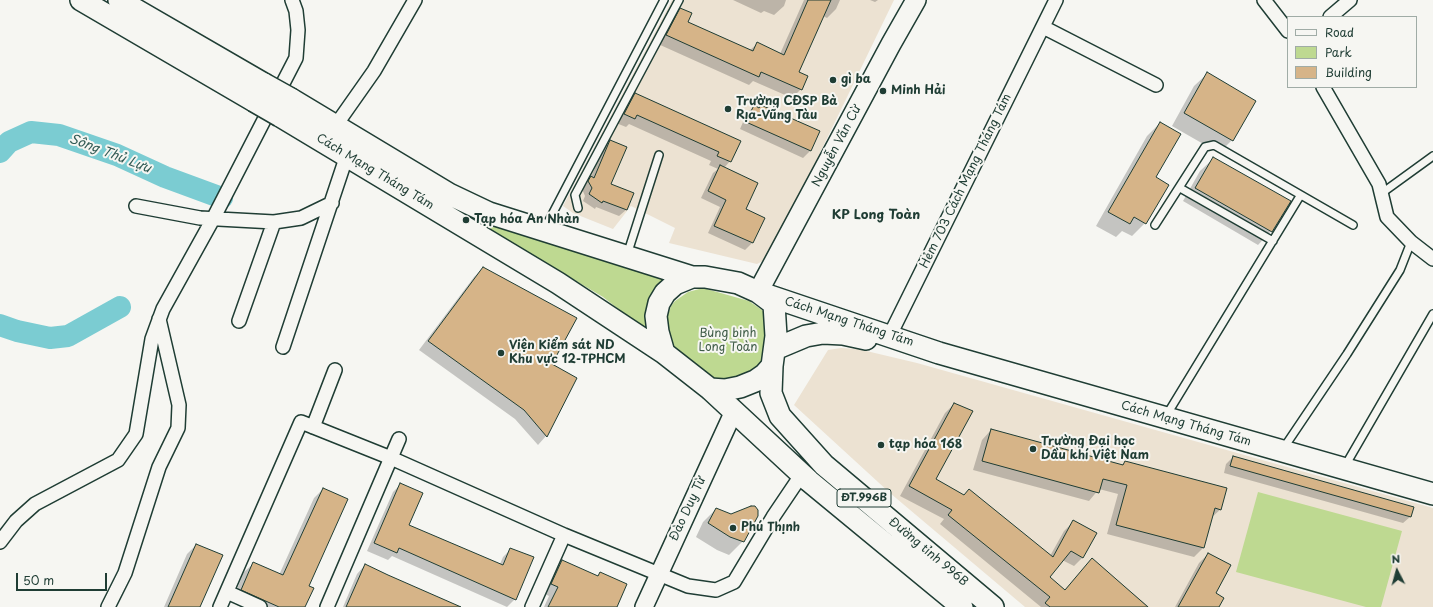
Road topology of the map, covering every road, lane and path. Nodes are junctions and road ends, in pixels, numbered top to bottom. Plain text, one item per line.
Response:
1 (81, 0) edge
2 (119, 0) edge
3 (292, 0) edge
4 (415, 0) edge
5 (664, 0) edge
6 (679, 0) edge
7 (916, 0) edge
8 (1056, 0) edge
9 (1264, 0) edge
10 (1350, 0) edge
11 (1331, 16) edge
12 (1043, 26) junction
13 (1287, 30) edge
14 (1156, 85) dead end
15 (1324, 88) edge
16 (259, 92) junction
17 (286, 108) junction
18 (336, 125) junction
19 (659, 154) dead end
20 (347, 155) junction
21 (1433, 156) edge
22 (1180, 188) junction
23 (1382, 194) junction
24 (1300, 196) junction
25 (332, 203) junction
26 (136, 206) dead end
27 (578, 208) dead end
28 (213, 219) junction
29 (274, 222) junction
30 (1155, 225) dead end
31 (1353, 225) dead end
32 (544, 230) junction
33 (1273, 241) junction
34 (1411, 242) junction
35 (627, 258) junction
36 (1433, 259) edge
37 (692, 277) junction
38 (766, 298) junction
39 (1433, 314) edge
40 (159, 319) junction
41 (239, 321) dead end
42 (890, 335) junction
43 (283, 347) dead end
44 (664, 353) junction
45 (939, 353) junction
46 (773, 358) junction
47 (335, 370) dead end
48 (710, 389) junction
49 (734, 411) junction
50 (1164, 418) junction
51 (313, 427) junction
52 (399, 439) dead end
53 (1282, 450) junction
54 (392, 458) junction
55 (824, 465) junction
56 (1344, 468) junction
57 (806, 477) junction
58 (1433, 494) edge
59 (564, 535) junction
60 (0, 542) edge
61 (659, 572) junction
62 (227, 592) junction
63 (108, 607) edge
64 (220, 607) edge
65 (260, 607) edge
66 (327, 607) edge
67 (532, 607) edge
68 (644, 607) edge
69 (962, 607) edge
70 (993, 607) edge

1 - 16 main road, Cách Mạng Tháng Tám
2 - 16 main road, Cách Mạng Tháng Tám
3 - 28 street
4 - 18 street
5 - 32 lane
6 - 27 lane
7 - 38 main road, Nguyễn Văn Cừ
8 - 12 street, Hẻm 703 Cách Mạng Tháng Tám
9 - 13 street
10 - 11 street
12 - 14 street
12 - 42 street, Hẻm 703 Cách Mạng Tháng Tám
15 - 23 street
16 - 17 main road, Cách Mạng Tháng Tám, bridge
17 - 18 main road, Cách Mạng Tháng Tám
17 - 20 main road, Cách Mạng Tháng Tám
18 - 32 main road, Cách Mạng Tháng Tám
19 - 35 lane
20 - 25 street
20 - 44 main road, Cách Mạng Tháng Tám
21 - 23 lane
22 - 24 lane
22 - 30 lane
22 - 33 lane
23 - 34 street
24 - 31 lane
24 - 33 lane
25 - 29 street
25 - 43 street
26 - 28 street
28 - 29 street
28 - 40 street
29 - 41 street
32 - 35 main road, Cách Mạng Tháng Tám
33 - 50 lane
34 - 36 street
34 - 53 lane
35 - 37 main road, Cách Mạng Tháng Tám
37 - 38 main road
37 - 44 main road
38 - 42 main road, Cách Mạng Tháng Tám
38 - 46 main road
39 - 56 lane
40 - 60 street
40 - 63 street
42 - 45 main road, Cách Mạng Tháng Tám
44 - 48 main road
45 - 46 main road, Cách Mạng Tháng Tám
45 - 50 main road, Cách Mạng Tháng Tám
46 - 48 main road
46 - 55 main road, Đường tỉnh 996B / ĐT.996B
47 - 51 street
48 - 49 main road, Đường tỉnh 996B / ĐT.996B
49 - 57 main road, Đường tỉnh 996B / ĐT.996B
49 - 61 street, Đào Duy Từ
50 - 53 main road, Cách Mạng Tháng Tám
51 - 54 street
51 - 62 street
52 - 54 street
53 - 56 main road, Cách Mạng Tháng Tám
54 - 59 street
54 - 66 street
55 - 57 main road
55 - 70 main road, Đường tỉnh 996B / ĐT.996B
56 - 58 main road, Cách Mạng Tháng Tám
57 - 61 street
57 - 69 main road, Đường tỉnh 996B / ĐT.996B
59 - 61 street
59 - 67 street
61 - 68 street, Đào Duy Từ
62 - 64 street
62 - 65 street

